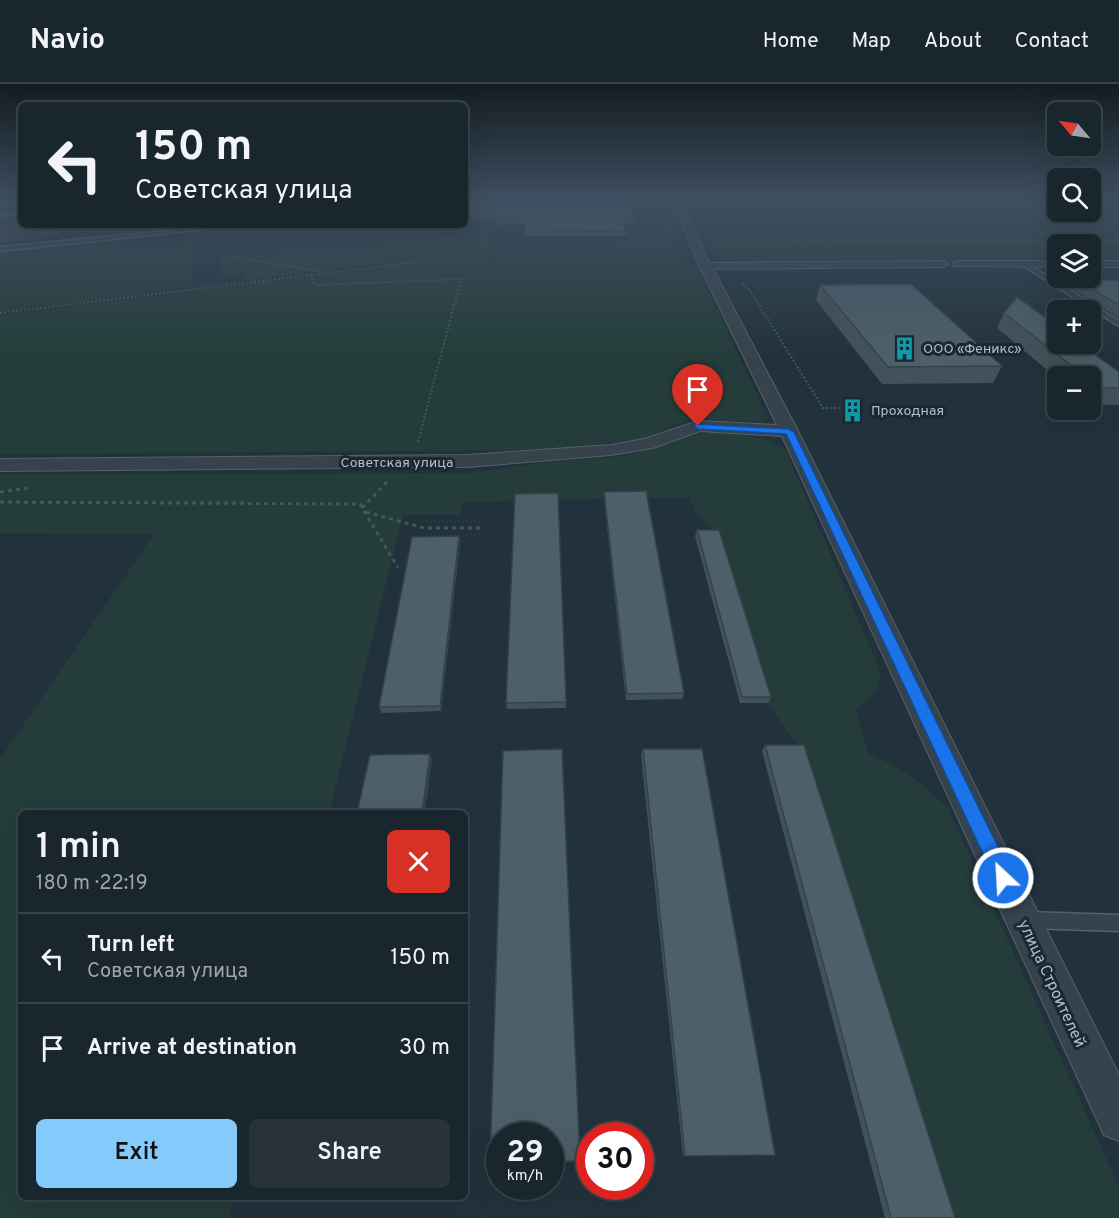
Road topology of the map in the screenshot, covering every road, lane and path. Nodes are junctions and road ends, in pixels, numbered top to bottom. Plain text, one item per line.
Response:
1 (573, 250) edge
2 (704, 250) edge
3 (215, 254) dead end
4 (943, 264) dead end
5 (957, 264) dead end
6 (1024, 264) junction
7 (1047, 264) edge
8 (1101, 264) edge
9 (1119, 264) edge
10 (716, 266) junction
11 (327, 272) junction
12 (311, 274) junction
13 (0, 313) edge
14 (1119, 324) edge
15 (842, 408) dead end
16 (789, 432) junction
17 (412, 462) junction
18 (0, 465) edge
19 (0, 502) edge
20 (365, 512) junction
21 (483, 528) dead end
22 (398, 568) dead end
23 (1024, 920) junction
24 (1119, 923) edge
25 (1119, 1120) edge

1 - 11 path
2 - 10 street, улица Строителей
3 - 11 path
4 - 10 street
5 - 6 street
6 - 7 street
6 - 14 lane
8 - 9 street
10 - 15 path
10 - 16 street, улица Строителей
11 - 12 path
12 - 13 path
12 - 17 path
16 - 17 street, Советская улица
16 - 23 street, улица Строителей
17 - 18 street, Советская улица
19 - 20 path
20 - 21 path
20 - 22 path
23 - 24 lane
23 - 25 street, улица Строителей

